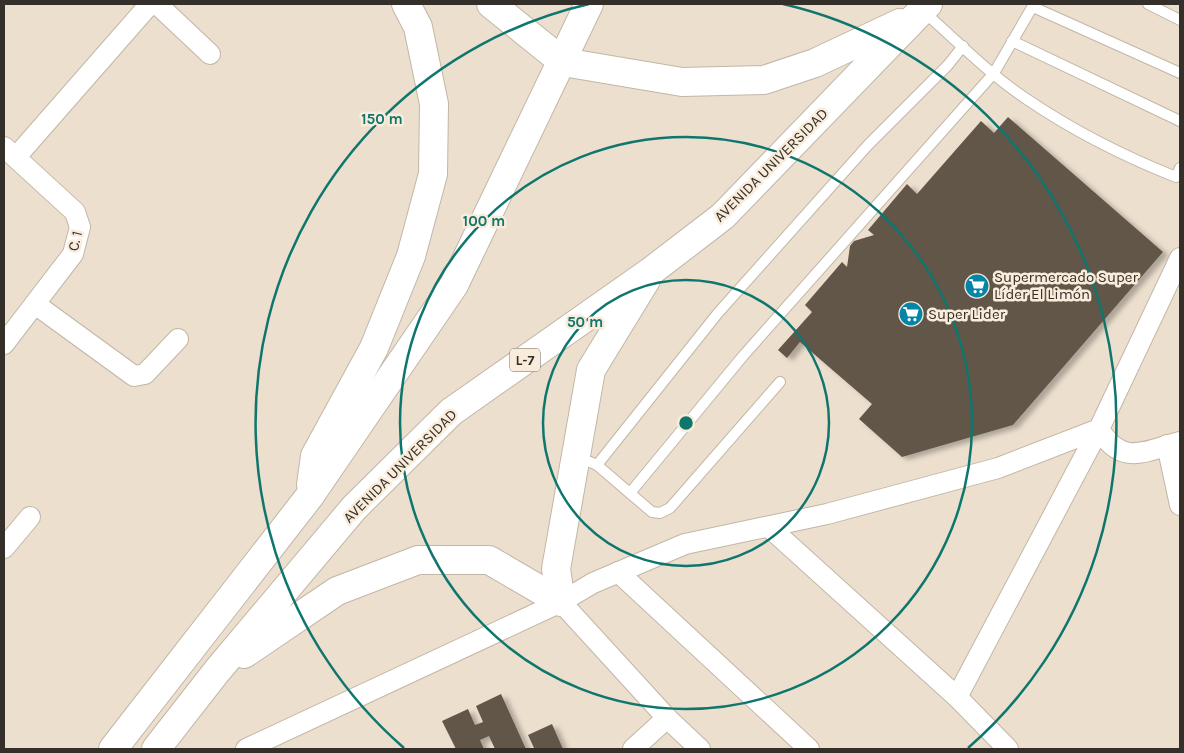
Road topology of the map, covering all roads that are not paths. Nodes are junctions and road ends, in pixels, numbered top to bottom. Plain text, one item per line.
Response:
1 (406, 4) edge
2 (491, 4) edge
3 (589, 4) edge
4 (1148, 4) edge
5 (1033, 5) edge
6 (922, 10) edge
7 (1180, 20) edge
8 (1012, 41) junction
9 (963, 46) junction
10 (210, 54) dead end
11 (563, 62) junction
12 (994, 73) junction
13 (1180, 73) edge
14 (1180, 121) edge
15 (10, 152) edge
16 (1180, 168) edge
17 (1180, 258) edge
18 (650, 272) junction
19 (35, 304) junction
20 (178, 339) dead end
21 (4, 344) edge
22 (780, 382) dead end
23 (1100, 429) junction
24 (1174, 443) edge
25 (586, 461) junction
26 (630, 494) junction
27 (310, 497) junction
28 (1180, 505) edge
29 (30, 517) dead end
30 (769, 527) junction
31 (4, 548) edge
32 (618, 572) junction
33 (561, 602) junction
34 (217, 671) junction
35 (957, 697) junction
36 (667, 718) junction
37 (1006, 748) edge
38 (113, 749) edge
39 (156, 749) edge
40 (246, 749) edge
41 (633, 749) edge
42 (700, 749) edge
43 (809, 749) edge

1 - 27 main road
2 - 11 main road
3 - 11 main road
4 - 7 lane
5 - 8 lane
5 - 13 lane
6 - 9 lane
6 - 11 main road
6 - 18 main road, AVENIDA UNIVERSIDAD / L-7
8 - 12 lane
8 - 14 lane
9 - 12 lane
9 - 25 lane
10 - 15 street
11 - 27 main road
12 - 16 lane
12 - 26 lane
15 - 19 street, C. 1
17 - 23 street
18 - 25 main road
18 - 34 main road, AVENIDA UNIVERSIDAD / L-7
19 - 20 street
19 - 21 street, C. 1
22 - 26 lane
23 - 24 street
23 - 30 street
23 - 35 street
24 - 28 street
25 - 26 lane
25 - 33 main road
27 - 38 main road
29 - 31 street
30 - 32 street
30 - 35 street
32 - 33 street
32 - 43 street
33 - 34 main road
33 - 36 street
33 - 40 street
34 - 39 main road, AVENIDA UNIVERSIDAD / L-7
35 - 37 street
36 - 41 street
36 - 42 street

